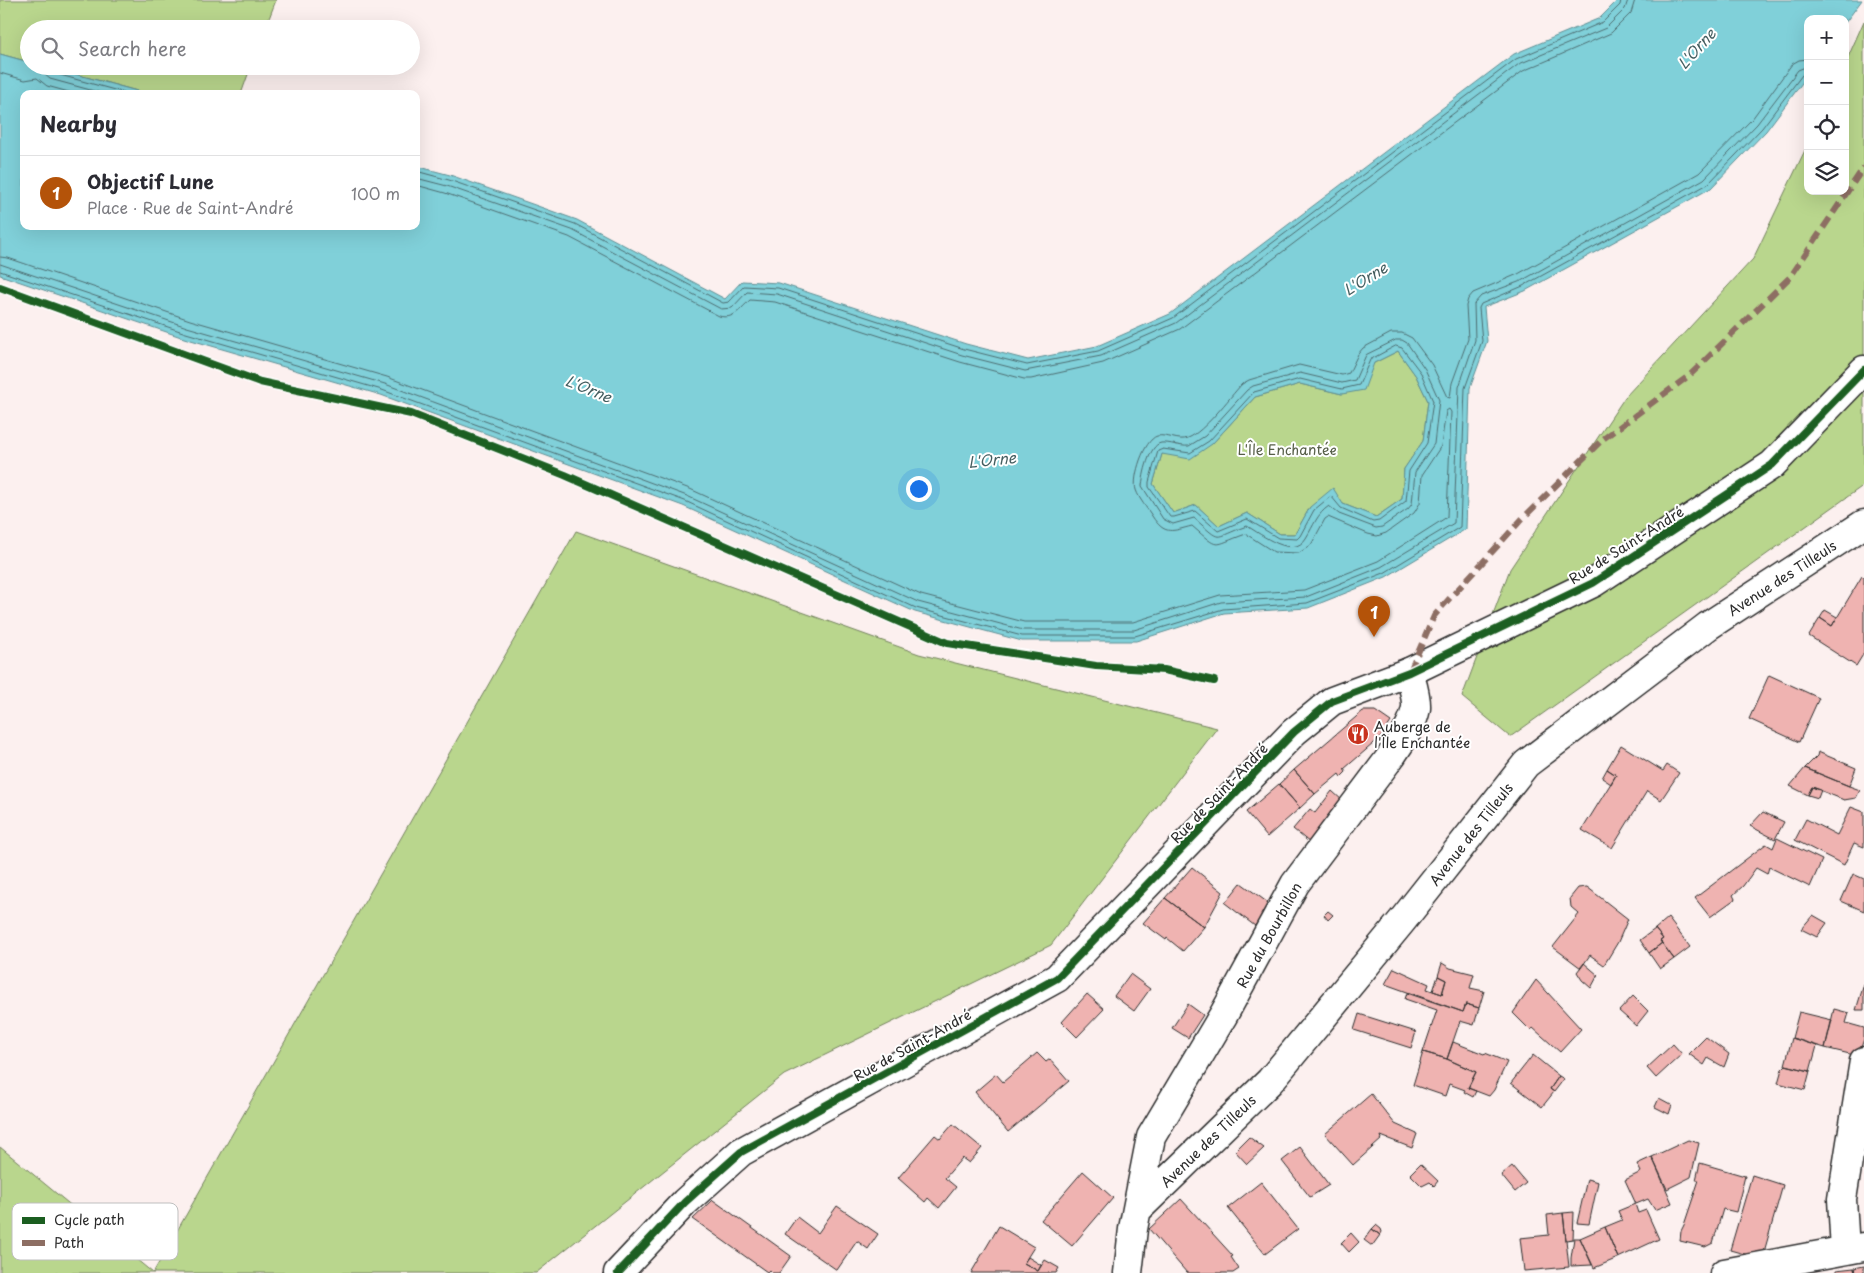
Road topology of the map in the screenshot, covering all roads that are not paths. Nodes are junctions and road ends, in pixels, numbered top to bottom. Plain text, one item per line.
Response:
1 (1864, 370) edge
2 (1864, 524) edge
3 (1409, 672) junction
4 (1864, 1061) edge
5 (1138, 1209) junction
6 (1855, 1249) edge
7 (618, 1273) edge
8 (1128, 1273) edge
9 (1724, 1273) edge

1 - 3 street, Rue de Saint-André
2 - 5 street, Avenue des Tilleuls
3 - 5 street, Rue du Bourbillon
3 - 7 street, Rue de Saint-André
4 - 6 street
5 - 8 street, Rue du Bourbillon
6 - 9 street

